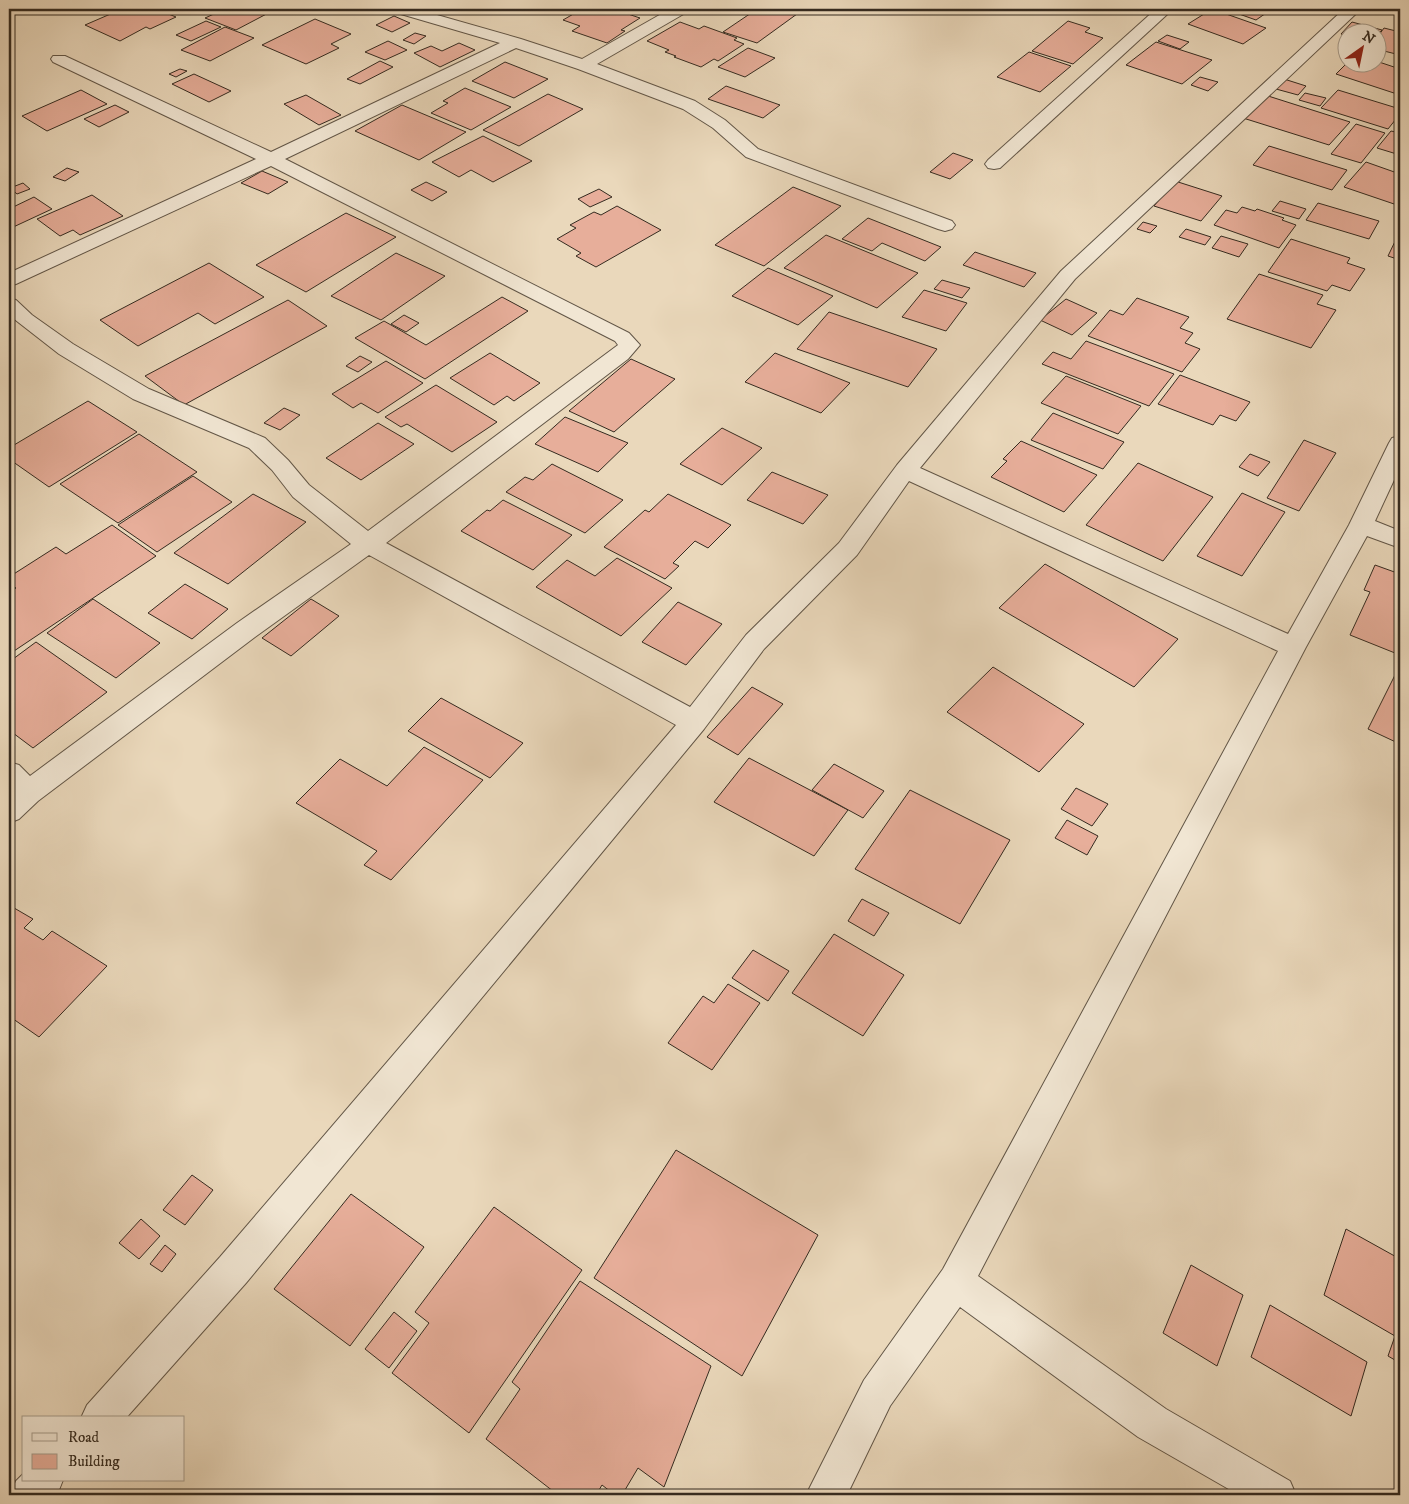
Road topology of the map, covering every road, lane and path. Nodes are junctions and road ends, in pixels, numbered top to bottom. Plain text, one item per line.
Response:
1 (400, 9) edge
2 (681, 9) edge
3 (1165, 9) edge
4 (1352, 9) edge
5 (515, 42) junction
6 (59, 60) dead end
7 (584, 65) junction
8 (271, 158) junction
9 (994, 164) dead end
10 (946, 226) dead end
11 (9, 280) edge
12 (9, 304) edge
13 (1400, 443) edge
14 (905, 470) junction
15 (1361, 525) junction
16 (1400, 540) edge
17 (368, 544) junction
18 (1293, 646) junction
19 (694, 722) junction
20 (9, 773) edge
21 (18, 802) edge
22 (956, 1282) junction
23 (102, 1416) edge
24 (42, 1482) edge
25 (30, 1495) edge
26 (826, 1495) edge
27 (1276, 1495) edge

1 - 5 street
2 - 7 street
3 - 9 street
4 - 14 street
5 - 7 street
5 - 8 street
6 - 8 street
7 - 10 street
8 - 11 street
8 - 17 street
12 - 17 street
13 - 15 street
14 - 18 street
14 - 19 street
15 - 16 street
15 - 18 street
17 - 19 street
17 - 21 street
18 - 22 street
19 - 23 street
20 - 21 street
22 - 26 street
22 - 27 street
24 - 25 street

